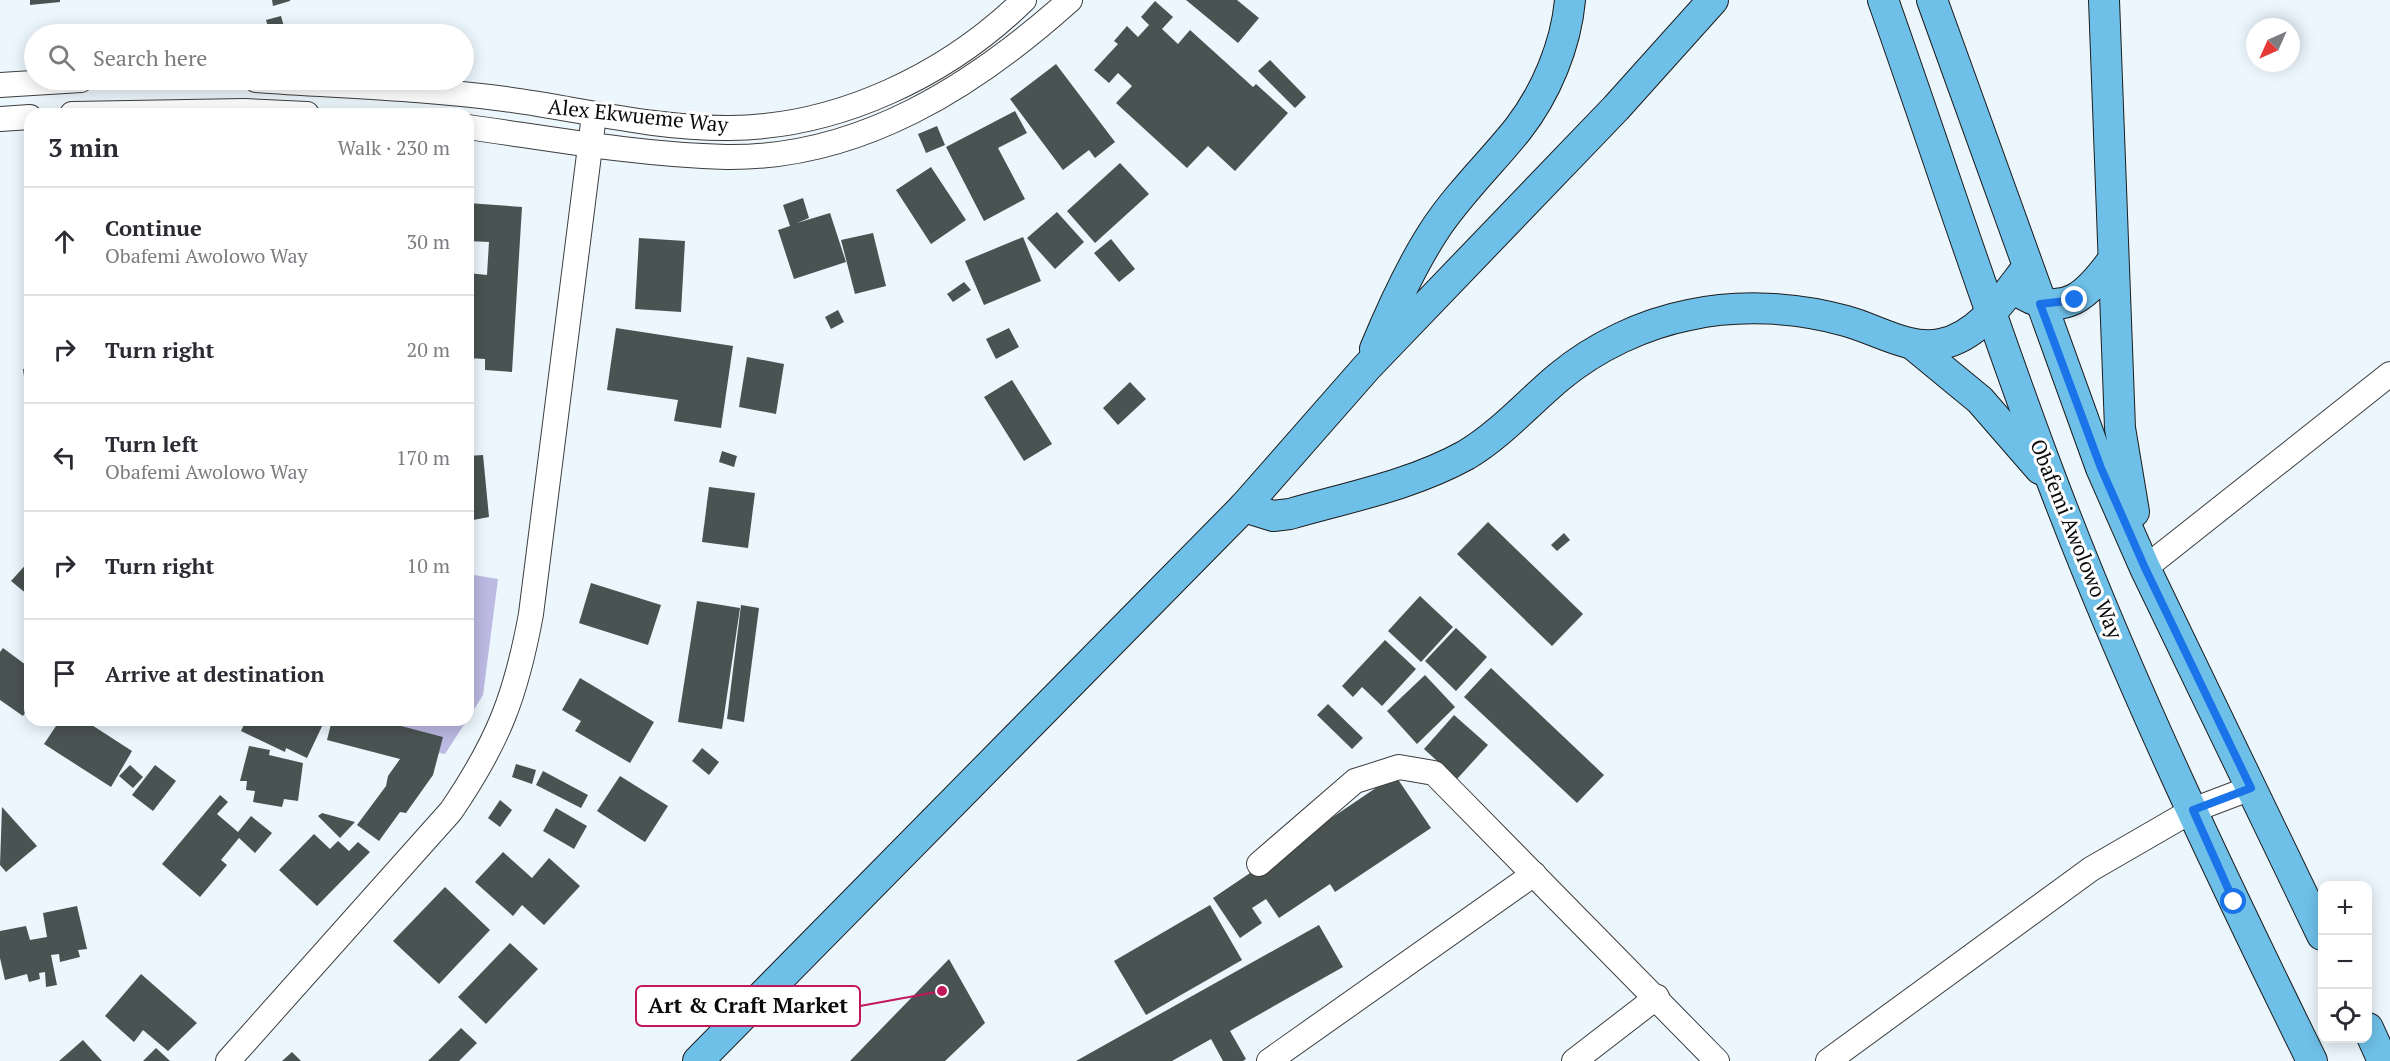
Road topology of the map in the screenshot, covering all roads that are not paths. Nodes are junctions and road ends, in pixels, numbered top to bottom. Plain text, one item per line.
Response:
1 (1024, 0) edge
2 (1070, 0) edge
3 (1570, 0) edge
4 (1713, 0) edge
5 (1883, 0) edge
6 (1932, 0) edge
7 (2104, 0) edge
8 (24, 84) edge
9 (0, 85) edge
10 (387, 90) edge
11 (594, 115) junction
12 (24, 117) edge
13 (0, 119) edge
14 (474, 128) edge
15 (590, 144) junction
16 (1967, 242) junction
17 (2112, 261) junction
18 (2019, 278) junction
19 (2040, 304) junction
20 (1992, 313) junction
21 (1912, 344) junction
22 (1367, 368) junction
23 (2390, 374) edge
24 (2053, 485) junction
25 (1244, 507) junction
26 (2145, 568) junction
27 (2251, 788) junction
28 (2193, 810) junction
29 (1259, 864) dead end
30 (1534, 874) junction
31 (2318, 927) edge
32 (1657, 997) junction
33 (2372, 1038) edge
34 (228, 1061) edge
35 (698, 1061) edge
36 (1269, 1061) edge
37 (1574, 1061) edge
38 (1717, 1061) edge
39 (1828, 1061) edge
40 (2312, 1061) edge
41 (2383, 1061) edge

1 - 11 street, Alex Ekwueme Way
2 - 15 street, Alex Ekwueme Way
3 - 22 main road
4 - 22 main road
5 - 16 main road, Obafemi Awolowo Way
6 - 18 main road
7 - 17 main road
8 - 9 street
10 - 11 street, Alex Ekwueme Way
11 - 15 street
12 - 13 street
14 - 15 street, Alex Ekwueme Way
15 - 34 street
16 - 18 main road
16 - 20 main road, Obafemi Awolowo Way
17 - 19 main road
17 - 26 main road
18 - 19 main road
18 - 20 main road
19 - 26 main road
20 - 21 main road
20 - 24 main road, Obafemi Awolowo Way
21 - 24 main road
21 - 25 main road
22 - 25 main road
23 - 26 street
24 - 28 main road, Obafemi Awolowo Way
25 - 35 main road
26 - 27 main road
27 - 28 street
27 - 31 main road
28 - 39 street
28 - 40 main road, Obafemi Awolowo Way
29 - 30 street
30 - 32 street
30 - 36 street
32 - 37 street
32 - 38 street
33 - 41 main road

